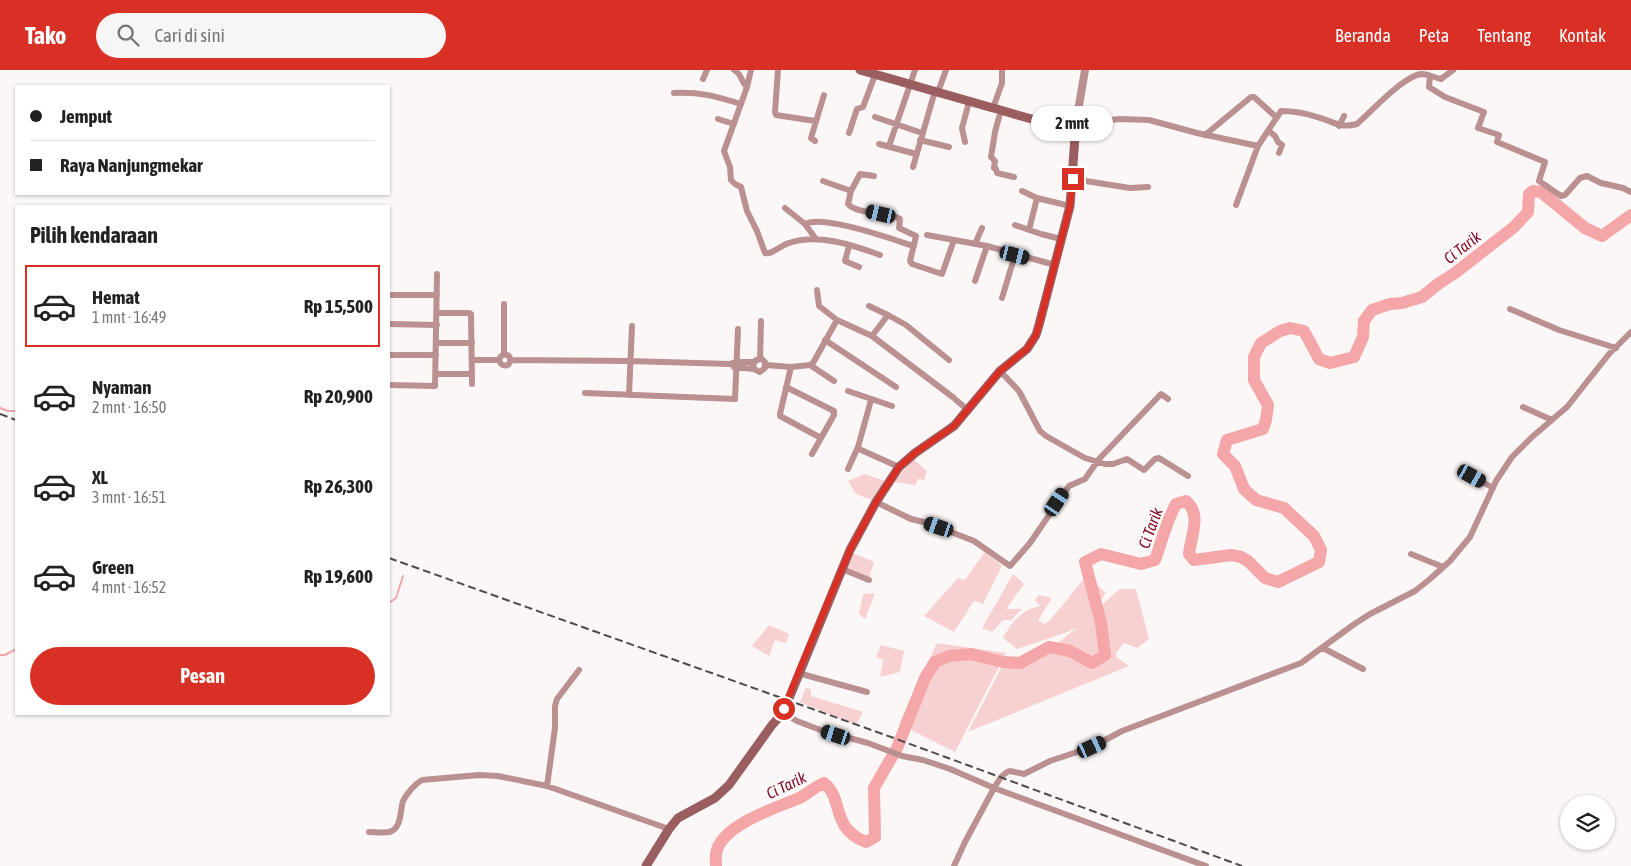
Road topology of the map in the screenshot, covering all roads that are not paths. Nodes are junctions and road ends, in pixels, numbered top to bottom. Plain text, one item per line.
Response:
1 (707, 70) edge
2 (734, 70) edge
3 (750, 70) edge
4 (778, 70) edge
5 (860, 70) edge
6 (915, 70) edge
7 (946, 70) edge
8 (1002, 70) edge
9 (1085, 70) edge
10 (1449, 71) edge
11 (875, 74) junction
12 (1430, 76) junction
13 (703, 79) dead end
14 (911, 84) junction
15 (747, 87) junction
16 (936, 92) junction
17 (674, 93) dead end
18 (824, 95) dead end
19 (969, 102) junction
20 (741, 104) junction
21 (997, 109) junction
22 (1344, 116) dead end
23 (875, 117) dead end
24 (1276, 117) junction
25 (718, 118) dead end
26 (815, 121) junction
27 (1079, 123) junction
28 (734, 124) junction
29 (897, 125) junction
30 (1339, 126) junction
31 (1269, 131) junction
32 (849, 132) dead end
33 (1205, 134) junction
34 (921, 137) junction
35 (815, 141) dead end
36 (966, 142) dead end
37 (879, 144) dead end
38 (889, 146) junction
39 (1258, 146) junction
40 (949, 147) dead end
41 (1279, 153) dead end
42 (916, 154) junction
43 (913, 167) dead end
44 (874, 176) dead end
45 (1014, 177) dead end
46 (1073, 179) junction
47 (823, 181) dead end
48 (1148, 187) dead end
49 (851, 191) junction
50 (1022, 191) dead end
51 (1631, 192) edge
52 (1037, 198) junction
53 (1236, 205) dead end
54 (1070, 206) junction
55 (785, 208) dead end
56 (805, 224) junction
57 (1015, 225) dead end
58 (982, 228) dead end
59 (1029, 230) junction
60 (908, 232) junction
61 (927, 235) dead end
62 (816, 239) junction
63 (1061, 239) junction
64 (954, 240) junction
65 (904, 243) junction
66 (975, 244) junction
67 (849, 246) junction
68 (914, 246) junction
69 (987, 246) junction
70 (880, 255) dead end
71 (1015, 255) junction
72 (1054, 265) junction
73 (859, 267) dead end
74 (436, 274) dead end
75 (975, 281) dead end
76 (817, 290) dead end
77 (390, 295) edge
78 (437, 295) junction
79 (1002, 298) dead end
80 (504, 304) dead end
81 (869, 306) dead end
82 (1510, 309) dead end
83 (437, 313) junction
84 (888, 315) junction
85 (838, 320) junction
86 (761, 321) dead end
87 (390, 324) edge
88 (436, 324) junction
89 (632, 326) dead end
90 (738, 329) dead end
91 (1631, 332) edge
92 (872, 336) junction
93 (826, 340) junction
94 (436, 343) junction
95 (472, 343) junction
96 (1616, 348) junction
97 (390, 355) edge
98 (436, 355) junction
99 (504, 355) junction
100 (472, 360) junction
101 (499, 360) junction
102 (510, 360) junction
103 (949, 360) dead end
104 (630, 361) junction
105 (756, 363) junction
106 (737, 365) junction
107 (766, 365) junction
108 (810, 365) junction
109 (791, 367) junction
110 (1000, 371) junction
111 (436, 374) junction
112 (472, 374) junction
113 (834, 381) dead end
114 (472, 384) dead end
115 (390, 385) edge
116 (896, 386) dead end
117 (786, 387) junction
118 (848, 390) dead end
119 (585, 393) dead end
120 (629, 395) junction
121 (1168, 399) dead end
122 (871, 400) junction
123 (892, 406) dead end
124 (1523, 407) dead end
125 (968, 410) junction
126 (1552, 420) junction
127 (821, 438) junction
128 (858, 447) junction
129 (812, 454) dead end
130 (1097, 462) junction
131 (899, 467) junction
132 (848, 470) dead end
133 (1188, 476) dead end
134 (1466, 478) dead end
135 (1493, 488) junction
136 (876, 502) junction
137 (1411, 554) dead end
138 (1443, 567) junction
139 (842, 569) junction
140 (869, 580) dead end
141 (1322, 648) junction
142 (1363, 669) dead end
143 (579, 670) dead end
144 (798, 673) junction
145 (867, 692) dead end
146 (783, 712) junction
147 (547, 786) junction
148 (994, 788) junction
149 (669, 829) junction
150 (369, 832) dead end
151 (646, 866) edge
152 (954, 866) edge
153 (1206, 866) edge

1 - 13 street
2 - 15 street
3 - 15 street
4 - 26 street
5 - 11 main road
6 - 14 street
7 - 16 street
8 - 21 street
9 - 27 street
10 - 12 street
11 - 14 main road
11 - 32 street
12 - 30 street
12 - 51 street
14 - 16 main road
14 - 29 street
15 - 20 street
16 - 19 main road
16 - 34 street
17 - 20 street
18 - 26 street
19 - 21 main road
19 - 36 street
20 - 28 street
21 - 27 main road
21 - 45 street
22 - 30 street
23 - 29 street
24 - 30 street
24 - 31 street
24 - 33 street
25 - 28 street
26 - 35 street
27 - 33 street
27 - 46 main road
28 - 62 street
29 - 34 street
29 - 38 street
31 - 39 street
31 - 41 street
33 - 39 street
34 - 40 street
34 - 42 street
37 - 38 street
38 - 42 street
39 - 53 street
42 - 43 street
44 - 49 street
46 - 48 street
46 - 54 main road
47 - 49 street
49 - 60 street
50 - 52 street
52 - 54 street
52 - 59 street
54 - 63 main road
55 - 56 street
56 - 62 street
56 - 65 street
57 - 59 street
58 - 66 street
59 - 63 street
60 - 65 street
60 - 68 street
61 - 64 street
62 - 67 street
63 - 72 main road
64 - 66 street
64 - 68 street
65 - 68 street
66 - 69 street
67 - 70 street
67 - 73 street
69 - 71 street
69 - 75 street
71 - 72 street
71 - 79 street
72 - 110 main road
74 - 78 street
76 - 85 street
77 - 78 street
78 - 83 street
80 - 99 street
81 - 84 street
82 - 96 street
83 - 88 street
83 - 95 street
84 - 92 street
84 - 103 street
85 - 92 street
85 - 93 street
86 - 105 street
87 - 88 street
88 - 94 street
89 - 104 street
90 - 106 street
91 - 96 street
92 - 125 street
93 - 108 street
93 - 116 street
94 - 95 street
94 - 98 street
95 - 100 street
96 - 126 street
97 - 98 street
98 - 111 street
99 - 101 street
99 - 102 street
100 - 101 street
100 - 112 street
101 - 102 street
102 - 104 street
104 - 106 street
104 - 120 street
105 - 106 street
105 - 107 street
105 - 107 street
106 - 120 street
107 - 109 street
108 - 109 street
108 - 113 street
109 - 117 street
110 - 125 main road
110 - 130 street
111 - 112 street
111 - 115 street
112 - 114 street
117 - 127 street
117 - 127 street
118 - 122 street
119 - 120 street
121 - 130 street
122 - 123 street
122 - 128 street
124 - 126 street
125 - 131 main road
126 - 135 street
127 - 129 street
128 - 131 street
128 - 132 street
130 - 133 street
130 - 136 street
131 - 136 main road
134 - 135 street
135 - 138 street
136 - 139 main road
137 - 138 street
138 - 141 street
139 - 140 street
139 - 144 main road
141 - 142 street
141 - 148 street
143 - 147 street
144 - 145 street
144 - 146 main road
146 - 148 street
146 - 149 main road
147 - 149 street
147 - 150 street
148 - 152 street
148 - 153 street
149 - 151 main road

